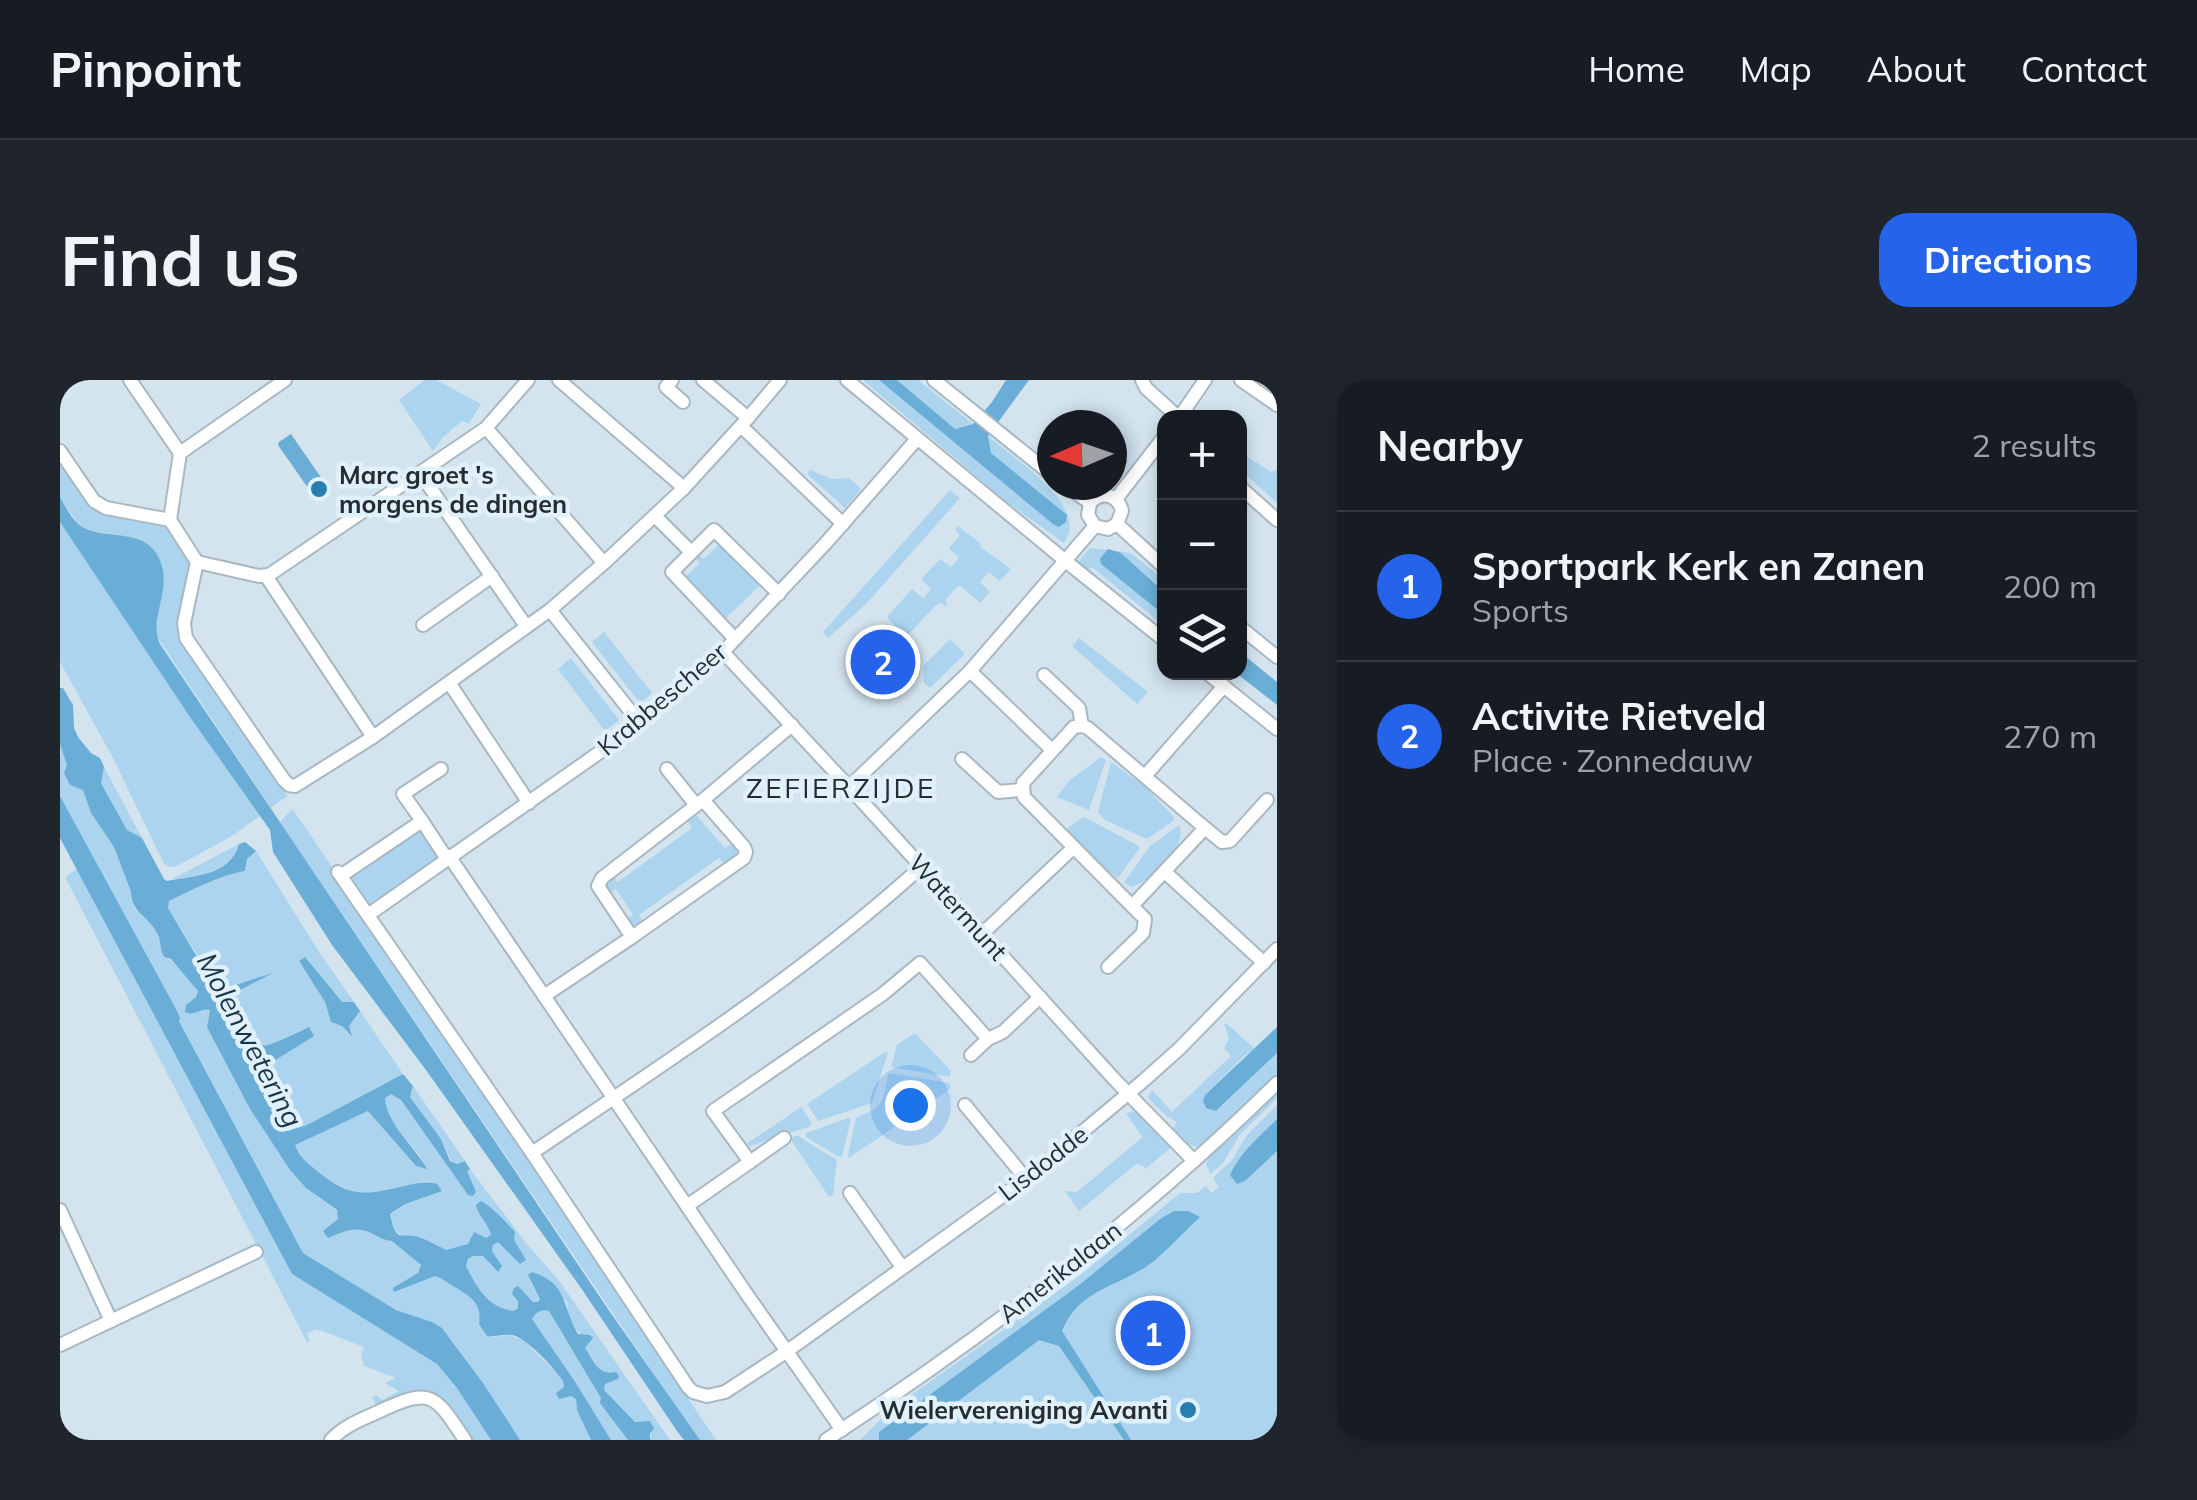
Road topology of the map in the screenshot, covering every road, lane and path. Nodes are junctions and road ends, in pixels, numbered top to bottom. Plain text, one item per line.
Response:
1 (130, 380) edge
2 (285, 380) edge
3 (528, 380) edge
4 (560, 380) edge
5 (672, 380) edge
6 (703, 380) edge
7 (780, 380) edge
8 (848, 380) edge
9 (934, 380) edge
10 (959, 380) edge
11 (1142, 380) edge
12 (1205, 380) edge
13 (1241, 380) edge
14 (950, 392) junction
15 (683, 402) dead end
16 (1277, 405) edge
17 (1170, 410) edge
18 (1184, 410) edge
19 (745, 422) junction
20 (486, 428) junction
21 (917, 439) junction
22 (1157, 446) edge
23 (60, 451) edge
24 (180, 453) junction
25 (1037, 464) edge
26 (420, 473) junction
27 (1127, 485) edge
28 (684, 488) junction
29 (1247, 493) edge
30 (1086, 500) edge
31 (1094, 500) edge
32 (1116, 500) edge
33 (1090, 503) junction
34 (655, 516) junction
35 (170, 520) junction
36 (1277, 520) edge
37 (843, 524) junction
38 (1117, 524) junction
39 (1094, 526) junction
40 (691, 552) junction
41 (1066, 560) junction
42 (1157, 561) edge
43 (197, 562) junction
44 (604, 563) junction
45 (266, 576) junction
46 (492, 576) junction
47 (779, 594) junction
48 (550, 610) junction
49 (422, 625) dead end
50 (526, 626) junction
51 (1247, 633) edge
52 (1157, 634) edge
53 (735, 639) junction
54 (722, 652) junction
55 (1277, 657) edge
56 (970, 671) junction
57 (1044, 675) dead end
58 (1216, 680) edge
59 (450, 684) junction
60 (1224, 686) junction
61 (639, 722) junction
62 (792, 725) junction
63 (1082, 726) junction
64 (1277, 729) edge
65 (374, 737) junction
66 (1052, 750) junction
67 (962, 759) dead end
68 (441, 769) dead end
69 (668, 769) dead end
70 (1146, 776) junction
71 (849, 787) junction
72 (1022, 790) junction
73 (1266, 800) dead end
74 (528, 803) junction
75 (699, 803) junction
76 (422, 821) junction
77 (1205, 828) junction
78 (1073, 848) junction
79 (448, 857) junction
80 (922, 867) junction
81 (1165, 872) junction
82 (1132, 906) junction
83 (368, 915) junction
84 (982, 934) junction
85 (632, 936) junction
86 (1277, 948) edge
87 (1264, 963) junction
88 (1108, 967) dead end
89 (544, 996) junction
90 (1040, 998) junction
91 (988, 1039) junction
92 (970, 1056) dead end
93 (1277, 1083) edge
94 (1128, 1094) junction
95 (613, 1098) junction
96 (965, 1105) dead end
97 (784, 1138) dead end
98 (532, 1153) junction
99 (1194, 1161) junction
100 (750, 1162) junction
101 (1026, 1178) junction
102 (850, 1193) dead end
103 (687, 1206) junction
104 (60, 1210) edge
105 (256, 1252) dead end
106 (902, 1267) junction
107 (111, 1320) junction
108 (60, 1345) edge
109 (786, 1352) junction
110 (842, 1430) junction
111 (331, 1440) edge
112 (465, 1440) edge
113 (826, 1440) edge

1 - 24 street
2 - 24 street
3 - 20 street
4 - 28 street
5 - 15 street
6 - 19 street
7 - 19 street
8 - 21 street
9 - 14 street
10 - 14 street
11 - 17 street
12 - 18 street
13 - 16 street
14 - 25 street
19 - 28 street
19 - 37 street
20 - 26 street
20 - 44 street
21 - 37 street, Krabbescheer
21 - 41 street
22 - 27 street
23 - 35 street
24 - 35 street
26 - 45 street
26 - 46 street
28 - 34 street
29 - 36 street
30 - 33 street
31 - 33 street
32 - 38 street
33 - 39 street
34 - 40 street
34 - 44 street
35 - 43 street
37 - 47 street, Krabbescheer
38 - 39 street
38 - 42 street
39 - 41 street
40 - 47 street
40 - 53 street
41 - 52 street
41 - 56 street
43 - 45 street
43 - 65 street
44 - 48 street
45 - 65 street
46 - 49 street
46 - 50 street
47 - 53 street, Krabbescheer
48 - 50 street
48 - 61 street
50 - 59 street
51 - 55 street
53 - 54 street, Krabbescheer
54 - 61 street, Krabbescheer
54 - 62 street, Watermunt
56 - 66 street
56 - 71 street
57 - 63 street
58 - 60 street
59 - 65 street
59 - 74 street
60 - 64 street
60 - 70 street
61 - 74 street, Krabbescheer
62 - 71 street, Watermunt
62 - 75 street
63 - 66 street
63 - 70 street
66 - 72 street
67 - 72 street
68 - 76 street
69 - 75 street
70 - 77 street
71 - 80 street, Watermunt
72 - 78 street
73 - 77 street
74 - 79 street, Krabbescheer
75 - 85 street
75 - 85 street
76 - 79 street
76 - 83 street
77 - 81 street
78 - 82 street
78 - 84 street
79 - 83 street, Krabbescheer
79 - 89 street
80 - 84 street, Watermunt
80 - 95 street
81 - 82 street
81 - 87 street
82 - 88 street
83 - 98 street
84 - 90 street, Watermunt
85 - 89 street
86 - 87 street, Lisdodde
87 - 94 street, Lisdodde
89 - 95 street
90 - 91 street
90 - 94 street, Watermunt
91 - 92 street
91 - 100 street
93 - 99 street, Amerikalaan
94 - 99 street, Watermunt
94 - 101 street, Lisdodde
95 - 98 street
95 - 103 street
96 - 101 street
97 - 100 street
98 - 109 street, Lisdodde
99 - 110 street, Amerikalaan
100 - 103 street
101 - 106 street, Lisdodde
102 - 106 street
103 - 109 street
104 - 107 street
105 - 107 street
106 - 109 street, Lisdodde
107 - 108 street
109 - 110 street
110 - 113 street, Amerikalaan
111 - 112 street

